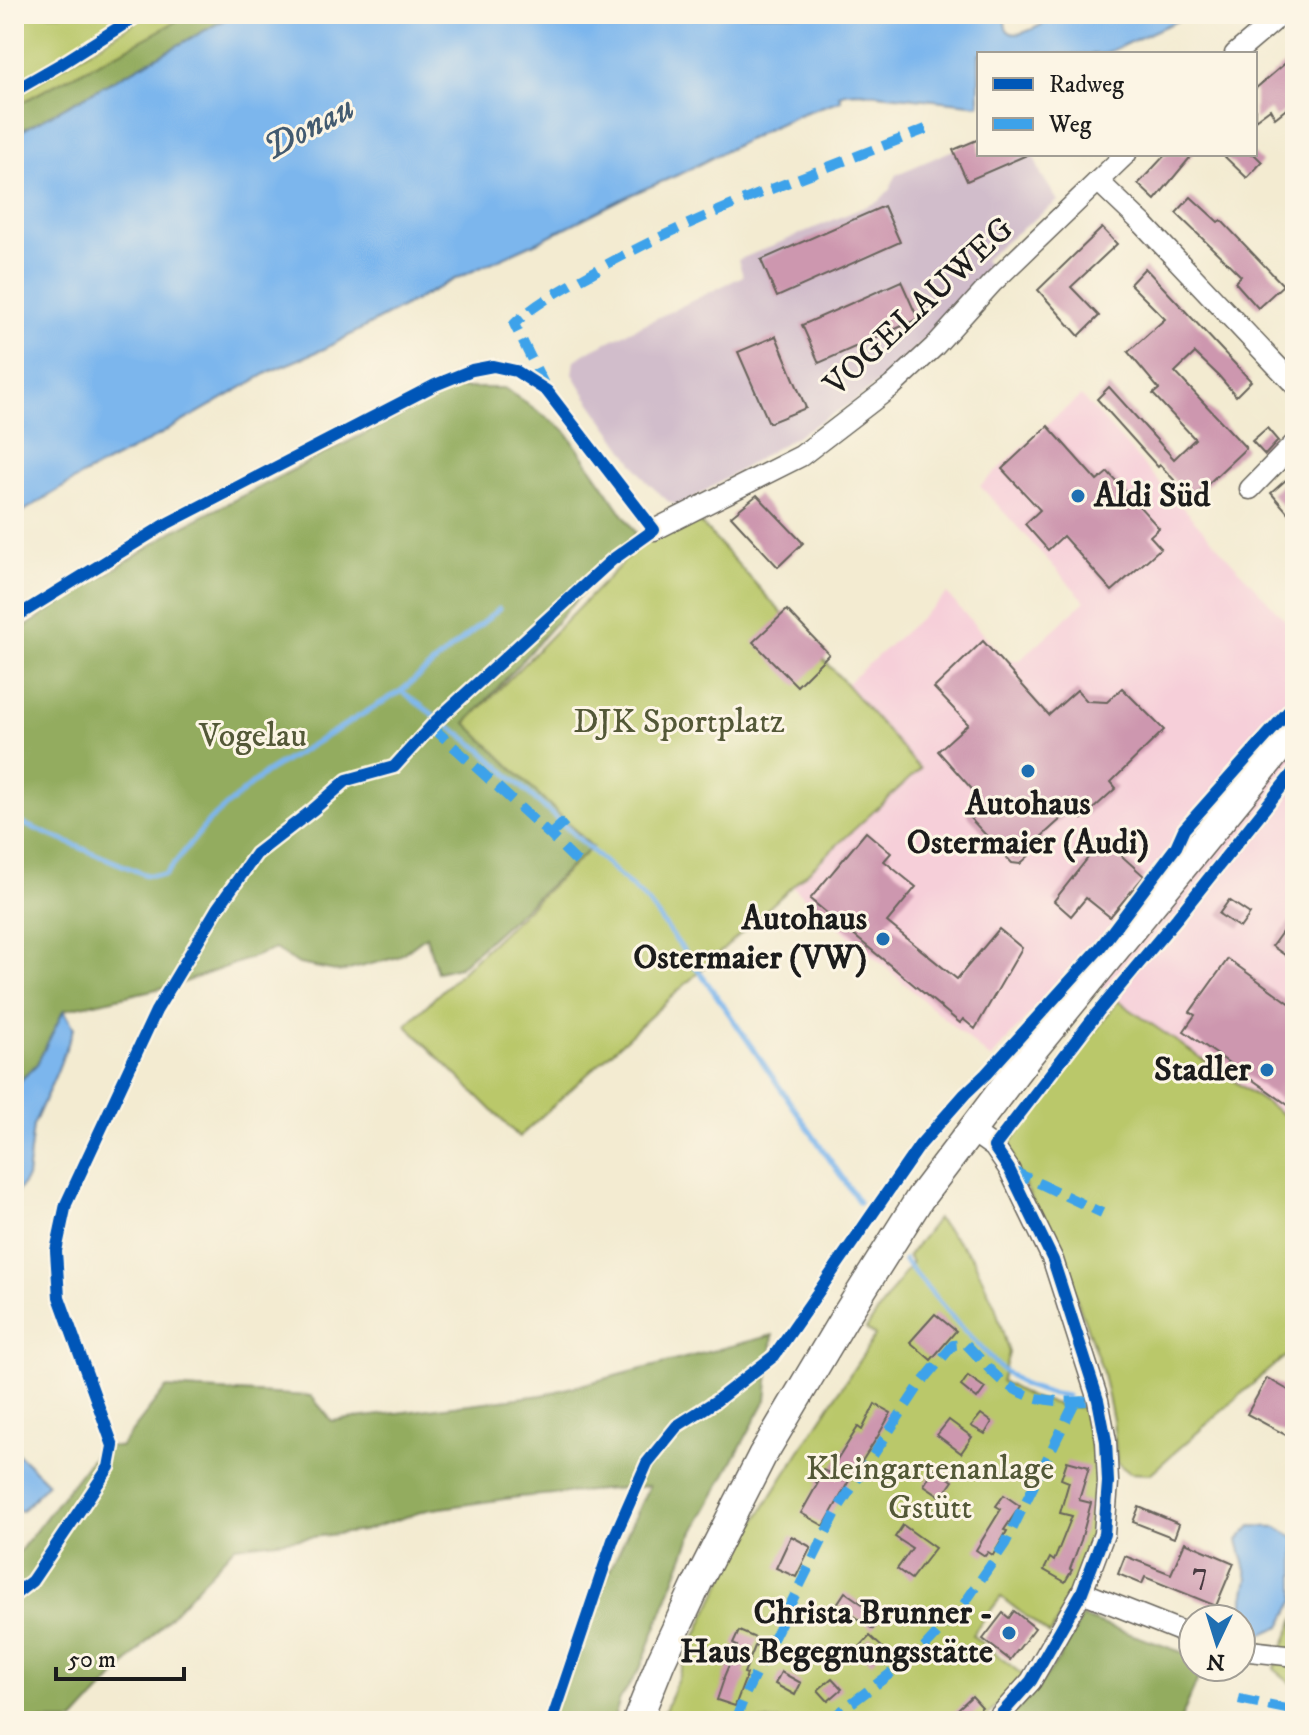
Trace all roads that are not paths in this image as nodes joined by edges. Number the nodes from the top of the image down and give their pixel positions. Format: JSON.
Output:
{"nodes":[{"id":1,"x":1282,"y":14,"type":"edge"},
{"id":2,"x":1237,"y":52,"type":"edge"},
{"id":3,"x":1124,"y":156,"type":"edge"},
{"id":4,"x":1098,"y":181,"type":"junction"},
{"id":5,"x":1295,"y":385,"type":"edge"},
{"id":6,"x":1295,"y":443,"type":"edge"},
{"id":7,"x":1250,"y":489,"type":"dead end"},
{"id":8,"x":654,"y":530,"type":"dead end"},
{"id":9,"x":1295,"y":729,"type":"edge"},
{"id":10,"x":970,"y":1130,"type":"junction"},
{"id":11,"x":1082,"y":1592,"type":"junction"},
{"id":12,"x":1177,"y":1630,"type":"edge"},
{"id":13,"x":1257,"y":1652,"type":"edge"},
{"id":14,"x":1295,"y":1656,"type":"edge"},
{"id":15,"x":661,"y":1661,"type":"junction"},
{"id":16,"x":629,"y":1721,"type":"edge"},
{"id":17,"x":637,"y":1721,"type":"edge"},
{"id":18,"x":995,"y":1721,"type":"edge"}],
"edges":[{"from":1,"to":2,"type":"street"},
{"from":3,"to":4,"type":"street","name":"VOGELAUWEG"},
{"from":4,"to":5,"type":"street"},
{"from":4,"to":8,"type":"street","name":"VOGELAUWEG"},
{"from":6,"to":7,"type":"street"},
{"from":9,"to":10,"type":"main road"},
{"from":10,"to":11,"type":"street"},
{"from":10,"to":15,"type":"main road"},
{"from":11,"to":12,"type":"street"},
{"from":11,"to":18,"type":"street"},
{"from":13,"to":14,"type":"street"},
{"from":15,"to":16,"type":"street"},
{"from":15,"to":17,"type":"main road"}]}
